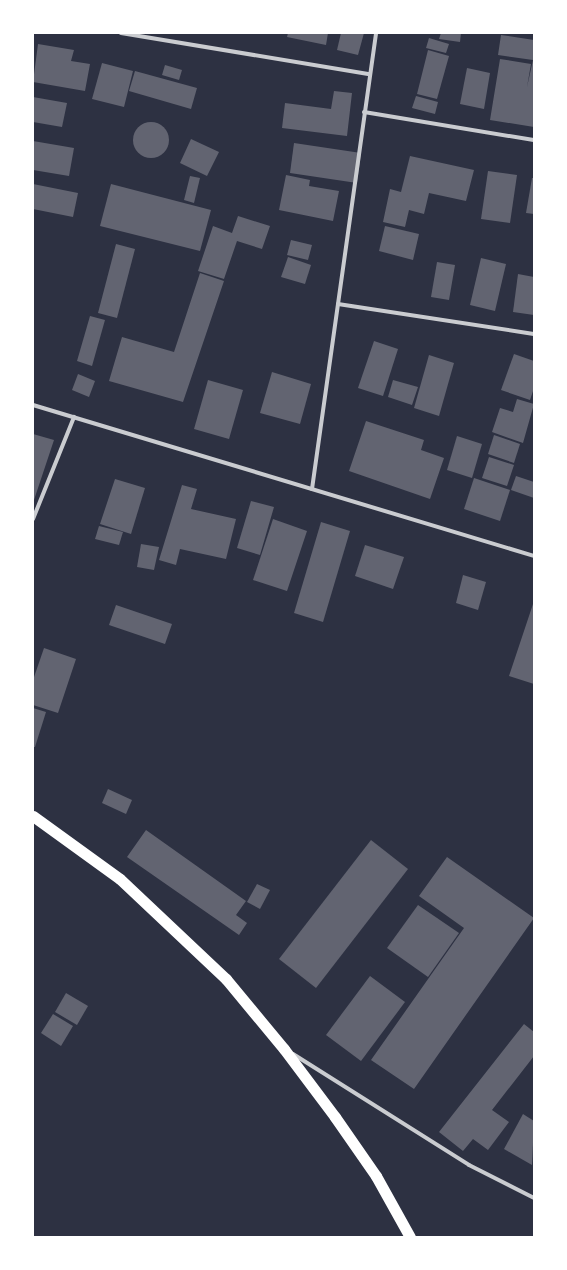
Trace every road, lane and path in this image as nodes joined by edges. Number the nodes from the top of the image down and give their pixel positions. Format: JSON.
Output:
{"nodes":[{"id":1,"x":121,"y":33,"type":"edge"},
{"id":2,"x":376,"y":33,"type":"edge"},
{"id":3,"x":370,"y":74,"type":"junction"},
{"id":4,"x":364,"y":112,"type":"junction"},
{"id":5,"x":534,"y":140,"type":"edge"},
{"id":6,"x":338,"y":304,"type":"junction"},
{"id":7,"x":534,"y":334,"type":"edge"},
{"id":8,"x":33,"y":405,"type":"edge"},
{"id":9,"x":74,"y":417,"type":"junction"},
{"id":10,"x":312,"y":489,"type":"junction"},
{"id":11,"x":33,"y":519,"type":"edge"},
{"id":12,"x":534,"y":556,"type":"edge"},
{"id":13,"x":33,"y":816,"type":"edge"},
{"id":14,"x":284,"y":1049,"type":"junction"},
{"id":15,"x":534,"y":1198,"type":"edge"},
{"id":16,"x":410,"y":1237,"type":"edge"}],
"edges":[{"from":1,"to":3,"type":"street"},
{"from":2,"to":3,"type":"street"},
{"from":3,"to":4,"type":"street"},
{"from":4,"to":5,"type":"street"},
{"from":4,"to":6,"type":"street"},
{"from":6,"to":7,"type":"street"},
{"from":6,"to":10,"type":"street"},
{"from":8,"to":9,"type":"street"},
{"from":9,"to":10,"type":"street"},
{"from":9,"to":11,"type":"street"},
{"from":10,"to":12,"type":"street"},
{"from":13,"to":14,"type":"highway"},
{"from":14,"to":15,"type":"street"},
{"from":14,"to":16,"type":"highway"}]}
